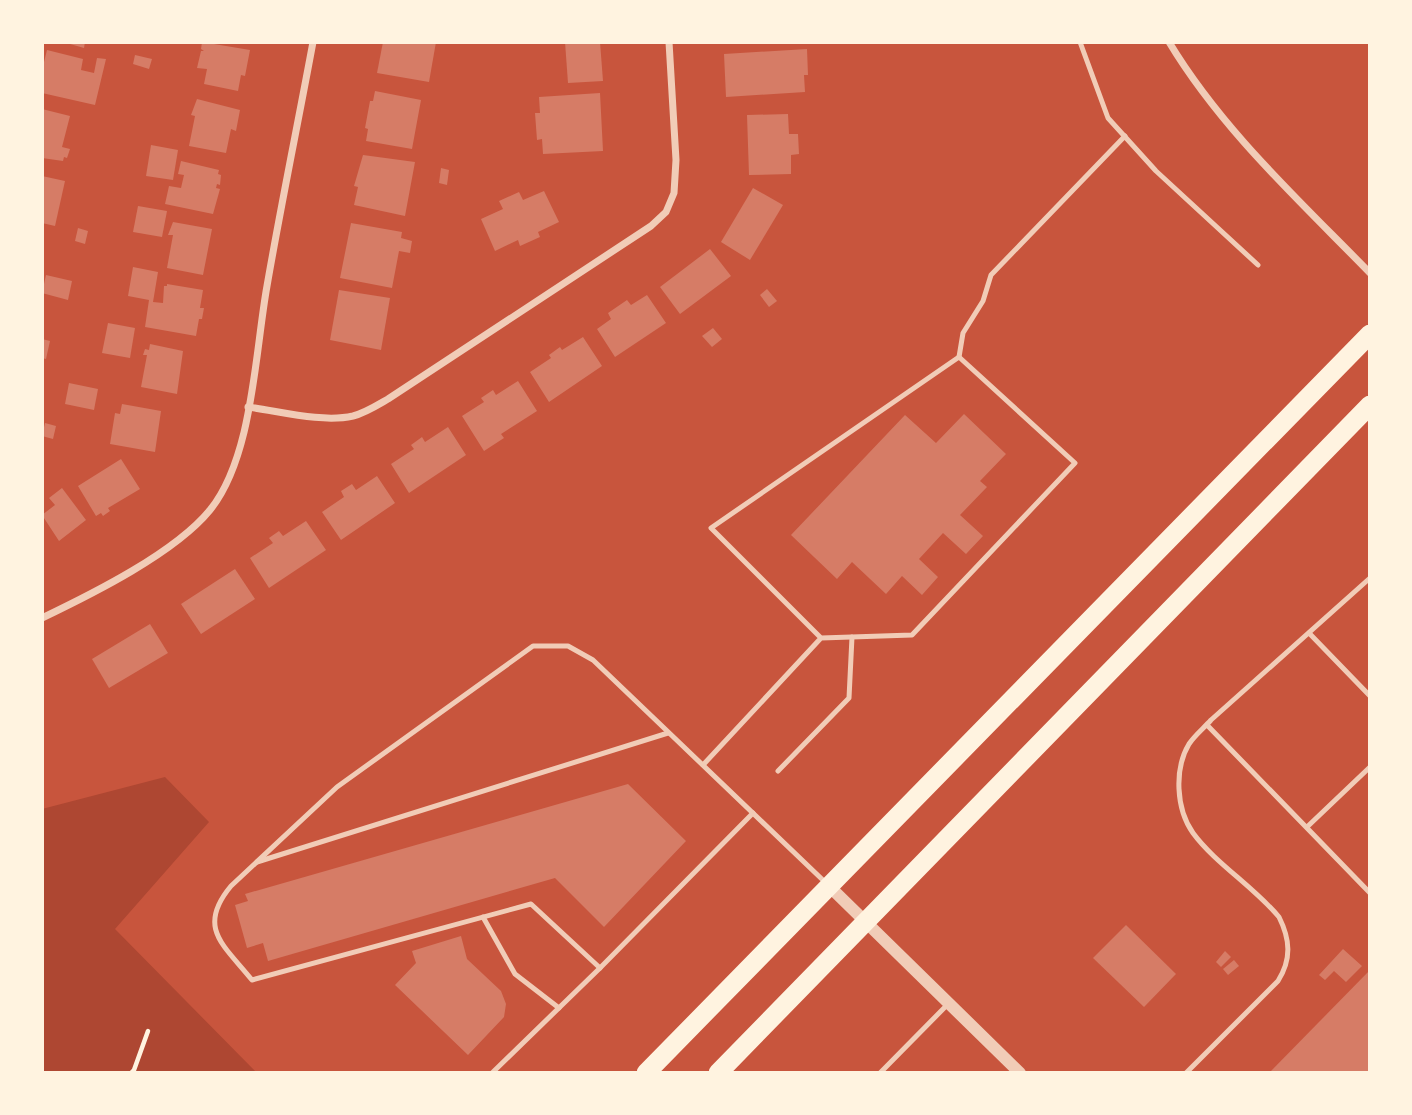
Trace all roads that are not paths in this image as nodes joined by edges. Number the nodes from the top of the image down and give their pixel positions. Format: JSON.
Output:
{"nodes":[{"id":1,"x":313,"y":42,"type":"edge"},
{"id":2,"x":669,"y":42,"type":"edge"},
{"id":3,"x":1080,"y":42,"type":"edge"},
{"id":4,"x":1170,"y":42,"type":"edge"},
{"id":5,"x":1125,"y":136,"type":"junction"},
{"id":6,"x":1258,"y":265,"type":"dead end"},
{"id":7,"x":1370,"y":273,"type":"edge"},
{"id":8,"x":1370,"y":334,"type":"edge"},
{"id":9,"x":959,"y":357,"type":"junction"},
{"id":10,"x":1370,"y":405,"type":"edge"},
{"id":11,"x":248,"y":407,"type":"junction"},
{"id":12,"x":1369,"y":581,"type":"edge"},
{"id":13,"x":42,"y":618,"type":"edge"},
{"id":14,"x":1309,"y":633,"type":"junction"},
{"id":15,"x":852,"y":637,"type":"junction"},
{"id":16,"x":821,"y":638,"type":"junction"},
{"id":17,"x":1370,"y":696,"type":"edge"},
{"id":18,"x":1207,"y":724,"type":"junction"},
{"id":19,"x":668,"y":733,"type":"junction"},
{"id":20,"x":703,"y":765,"type":"junction"},
{"id":21,"x":1370,"y":767,"type":"edge"},
{"id":22,"x":778,"y":771,"type":"dead end"},
{"id":23,"x":753,"y":813,"type":"junction"},
{"id":24,"x":1307,"y":827,"type":"junction"},
{"id":25,"x":253,"y":864,"type":"junction"},
{"id":26,"x":829,"y":886,"type":"junction"},
{"id":27,"x":1370,"y":893,"type":"edge"},
{"id":28,"x":483,"y":917,"type":"junction"},
{"id":29,"x":866,"y":921,"type":"junction"},
{"id":30,"x":600,"y":968,"type":"junction"},
{"id":31,"x":949,"y":1003,"type":"junction"},
{"id":32,"x":559,"y":1008,"type":"junction"},
{"id":33,"x":492,"y":1073,"type":"edge"},
{"id":34,"x":646,"y":1073,"type":"edge"},
{"id":35,"x":718,"y":1073,"type":"edge"},
{"id":36,"x":880,"y":1073,"type":"edge"},
{"id":37,"x":1020,"y":1073,"type":"edge"},
{"id":38,"x":1186,"y":1073,"type":"edge"}],
"edges":[{"from":1,"to":11,"type":"street"},
{"from":2,"to":11,"type":"street"},
{"from":3,"to":5,"type":"lane"},
{"from":4,"to":7,"type":"street"},
{"from":5,"to":6,"type":"lane"},
{"from":5,"to":9,"type":"lane"},
{"from":8,"to":26,"type":"highway"},
{"from":9,"to":15,"type":"lane"},
{"from":9,"to":16,"type":"lane"},
{"from":10,"to":29,"type":"highway"},
{"from":11,"to":13,"type":"street"},
{"from":12,"to":14,"type":"lane"},
{"from":14,"to":17,"type":"lane"},
{"from":14,"to":18,"type":"lane"},
{"from":15,"to":16,"type":"lane"},
{"from":15,"to":22,"type":"lane"},
{"from":16,"to":20,"type":"lane"},
{"from":18,"to":24,"type":"lane"},
{"from":18,"to":38,"type":"lane"},
{"from":19,"to":20,"type":"lane"},
{"from":19,"to":25,"type":"lane"},
{"from":19,"to":25,"type":"lane"},
{"from":20,"to":23,"type":"lane"},
{"from":21,"to":24,"type":"lane"},
{"from":23,"to":26,"type":"lane"},
{"from":23,"to":30,"type":"lane"},
{"from":24,"to":27,"type":"lane"},
{"from":25,"to":28,"type":"lane"},
{"from":26,"to":29,"type":"street"},
{"from":26,"to":34,"type":"highway"},
{"from":28,"to":30,"type":"lane"},
{"from":28,"to":32,"type":"lane"},
{"from":29,"to":31,"type":"street"},
{"from":29,"to":35,"type":"highway"},
{"from":30,"to":32,"type":"lane"},
{"from":31,"to":36,"type":"lane"},
{"from":31,"to":37,"type":"street"},
{"from":32,"to":33,"type":"lane"}]}
